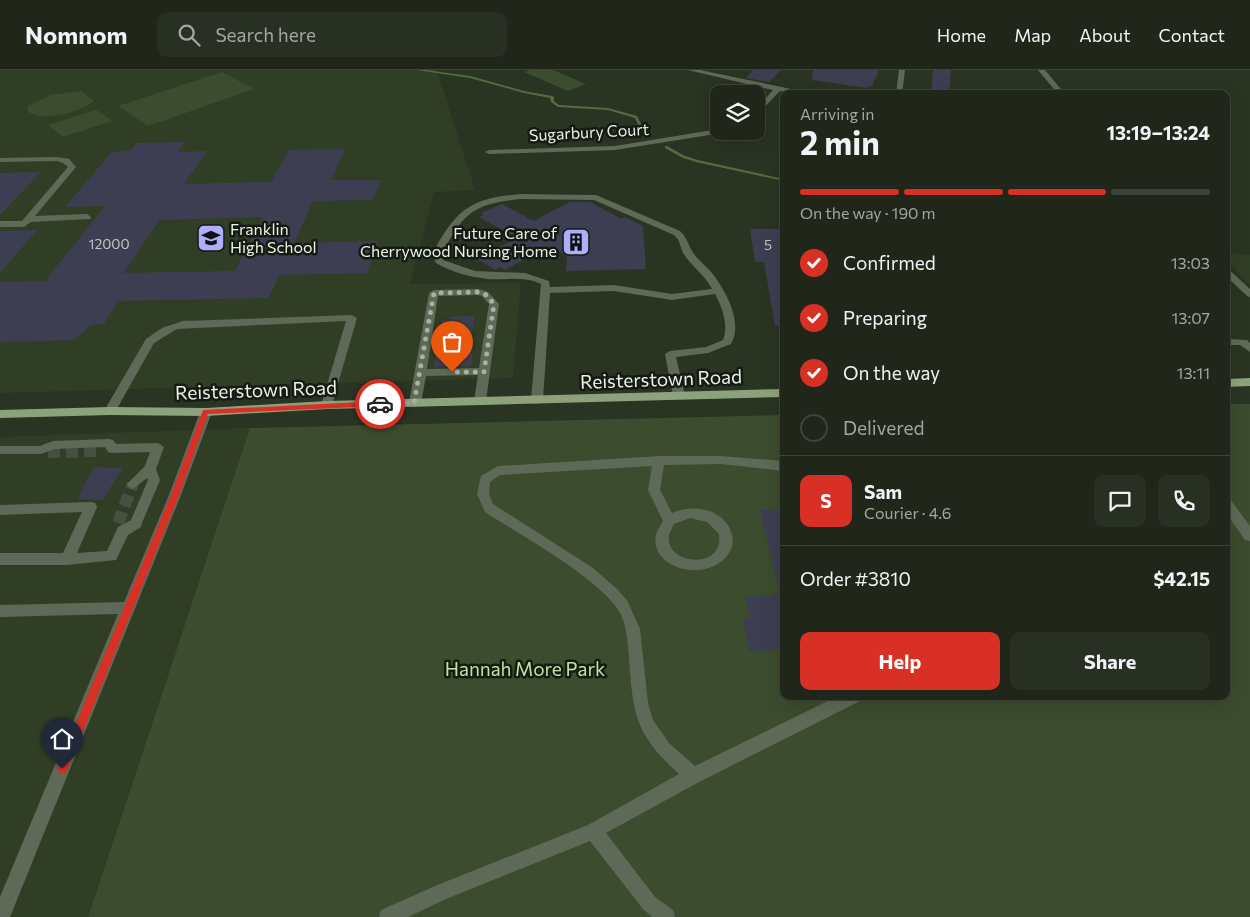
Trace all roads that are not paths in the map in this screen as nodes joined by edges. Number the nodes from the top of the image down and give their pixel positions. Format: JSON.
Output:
{"nodes":[{"id":1,"x":690,"y":70,"type":"edge"},
{"id":2,"x":902,"y":70,"type":"edge"},
{"id":3,"x":1041,"y":70,"type":"edge"},
{"id":4,"x":778,"y":90,"type":"joint"},
{"id":5,"x":900,"y":90,"type":"edge"},
{"id":6,"x":1058,"y":90,"type":"edge"},
{"id":7,"x":765,"y":104,"type":"edge"},
{"id":8,"x":710,"y":132,"type":"edge"},
{"id":9,"x":490,"y":152,"type":"dead end"},
{"id":10,"x":0,"y":160,"type":"edge"},
{"id":11,"x":87,"y":217,"type":"dead end"},
{"id":12,"x":28,"y":219,"type":"junction"},
{"id":13,"x":0,"y":224,"type":"edge"},
{"id":14,"x":1230,"y":274,"type":"edge"},
{"id":15,"x":546,"y":290,"type":"junction"},
{"id":16,"x":719,"y":291,"type":"junction"},
{"id":17,"x":1250,"y":294,"type":"edge"},
{"id":18,"x":1230,"y":342,"type":"edge"},
{"id":19,"x":1248,"y":344,"type":"edge"},
{"id":20,"x":484,"y":372,"type":"junction"},
{"id":21,"x":421,"y":373,"type":"junction"},
{"id":22,"x":1250,"y":382,"type":"edge"},
{"id":23,"x":1230,"y":383,"type":"edge"},
{"id":24,"x":780,"y":393,"type":"edge"},
{"id":25,"x":679,"y":396,"type":"junction"},
{"id":26,"x":536,"y":400,"type":"junction"},
{"id":27,"x":480,"y":401,"type":"junction"},
{"id":28,"x":414,"y":403,"type":"junction"},
{"id":29,"x":327,"y":405,"type":"junction"},
{"id":30,"x":110,"y":411,"type":"junction"},
{"id":31,"x":206,"y":412,"type":"junction"},
{"id":32,"x":0,"y":414,"type":"edge"},
{"id":33,"x":0,"y":450,"type":"edge"},
{"id":34,"x":659,"y":461,"type":"junction"},
{"id":35,"x":780,"y":466,"type":"edge"},
{"id":36,"x":150,"y":469,"type":"junction"},
{"id":37,"x":134,"y":484,"type":"tunnel mouth"},
{"id":38,"x":1230,"y":508,"type":"edge"},
{"id":39,"x":0,"y":510,"type":"edge"},
{"id":40,"x":669,"y":521,"type":"junction"},
{"id":41,"x":1250,"y":536,"type":"edge"},
{"id":42,"x":0,"y":559,"type":"edge"},
{"id":43,"x":67,"y":559,"type":"junction"},
{"id":44,"x":128,"y":608,"type":"junction"},
{"id":45,"x":0,"y":611,"type":"edge"},
{"id":46,"x":847,"y":700,"type":"edge"},
{"id":47,"x":693,"y":776,"type":"junction"},
{"id":48,"x":593,"y":831,"type":"junction"},
{"id":49,"x":2,"y":917,"type":"edge"},
{"id":50,"x":388,"y":917,"type":"edge"},
{"id":51,"x":666,"y":917,"type":"edge"}],
"edges":[{"from":1,"to":4,"type":"street"},
{"from":2,"to":5,"type":"street"},
{"from":3,"to":6,"type":"street"},
{"from":4,"to":7,"type":"street"},
{"from":8,"to":9,"type":"street","name":"Sugarbury Court"},
{"from":10,"to":12,"type":"street"},
{"from":11,"to":12,"type":"street"},
{"from":12,"to":13,"type":"street"},
{"from":14,"to":17,"type":"street"},
{"from":15,"to":16,"type":"street"},
{"from":15,"to":16,"type":"street"},
{"from":15,"to":26,"type":"street"},
{"from":16,"to":25,"type":"street"},
{"from":18,"to":19,"type":"street"},
{"from":20,"to":21,"type":"street"},
{"from":20,"to":21,"type":"street"},
{"from":20,"to":27,"type":"street"},
{"from":21,"to":28,"type":"street"},
{"from":22,"to":23,"type":"main road"},
{"from":24,"to":25,"type":"main road","name":"Reisterstown Road"},
{"from":25,"to":26,"type":"main road","name":"Reisterstown Road"},
{"from":26,"to":27,"type":"main road","name":"Reisterstown Road"},
{"from":27,"to":28,"type":"main road","name":"Reisterstown Road"},
{"from":28,"to":29,"type":"main road","name":"Reisterstown Road"},
{"from":29,"to":30,"type":"street"},
{"from":29,"to":31,"type":"main road","name":"Reisterstown Road"},
{"from":30,"to":31,"type":"main road","name":"Reisterstown Road"},
{"from":30,"to":32,"type":"main road","name":"Reisterstown Road"},
{"from":31,"to":44,"type":"street"},
{"from":33,"to":36,"type":"street"},
{"from":34,"to":35,"type":"street"},
{"from":34,"to":40,"type":"street"},
{"from":34,"to":47,"type":"street"},
{"from":36,"to":37,"type":"street"},
{"from":36,"to":43,"type":"street"},
{"from":38,"to":41,"type":"street"},
{"from":39,"to":43,"type":"street"},
{"from":40,"to":40,"type":"street"},
{"from":42,"to":43,"type":"street"},
{"from":44,"to":45,"type":"street"},
{"from":44,"to":49,"type":"street"},
{"from":46,"to":47,"type":"street"},
{"from":47,"to":48,"type":"street"},
{"from":48,"to":50,"type":"street"},
{"from":48,"to":51,"type":"street"}]}
